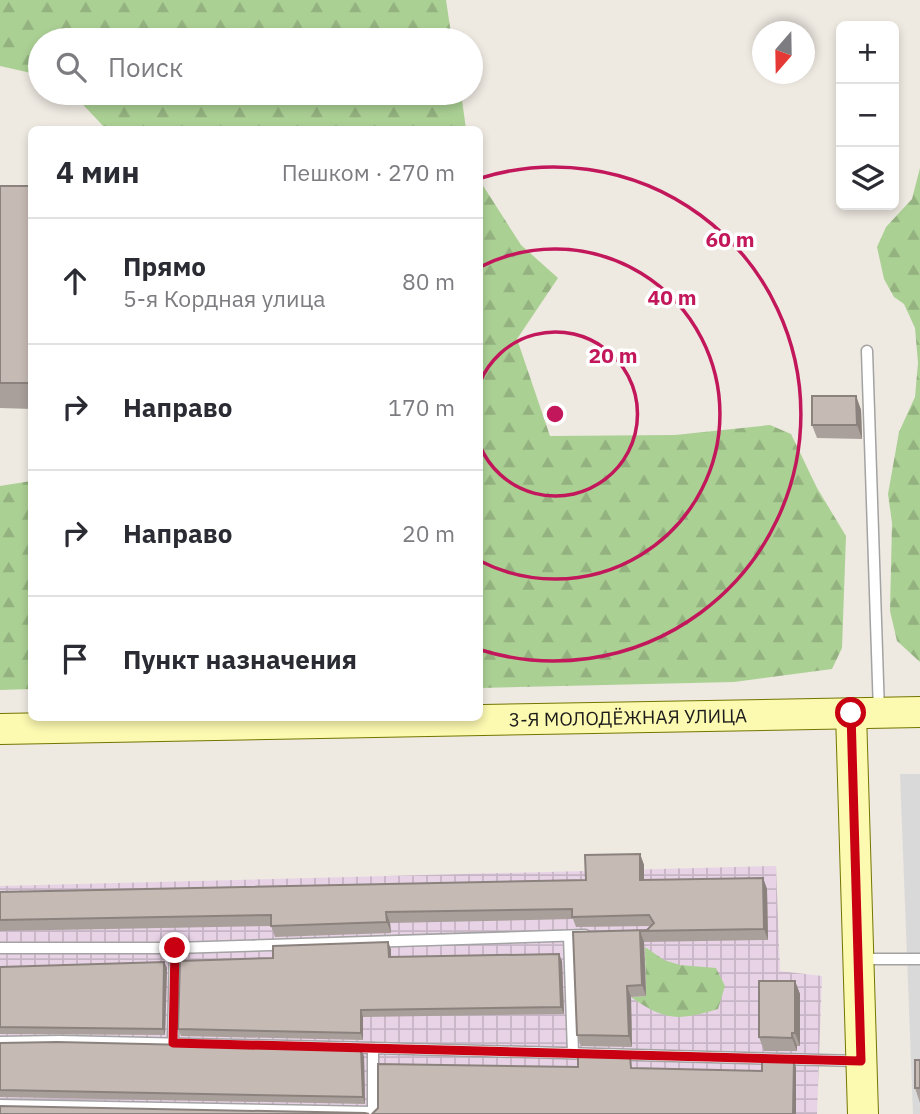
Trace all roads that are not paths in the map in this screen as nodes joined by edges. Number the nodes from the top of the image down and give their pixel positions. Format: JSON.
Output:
{"nodes":[{"id":1,"x":867,"y":352,"type":"dead end"},
{"id":2,"x":920,"y":712,"type":"edge"},
{"id":3,"x":865,"y":713,"type":"junction"},
{"id":4,"x":483,"y":720,"type":"edge"},
{"id":5,"x":432,"y":721,"type":"edge"},
{"id":6,"x":0,"y":729,"type":"edge"},
{"id":7,"x":596,"y":935,"type":"edge"},
{"id":8,"x":569,"y":936,"type":"junction"},
{"id":9,"x":0,"y":948,"type":"edge"},
{"id":10,"x":175,"y":948,"type":"junction"},
{"id":11,"x":858,"y":959,"type":"junction"},
{"id":12,"x":920,"y":959,"type":"edge"},
{"id":13,"x":0,"y":1042,"type":"edge"},
{"id":14,"x":173,"y":1043,"type":"junction"},
{"id":15,"x":373,"y":1048,"type":"junction"},
{"id":16,"x":573,"y":1053,"type":"junction"},
{"id":17,"x":861,"y":1061,"type":"junction"},
{"id":18,"x":0,"y":1105,"type":"edge"},
{"id":19,"x":373,"y":1113,"type":"edge"},
{"id":20,"x":863,"y":1114,"type":"edge"}],
"edges":[{"from":1,"to":3,"type":"lane"},
{"from":2,"to":3,"type":"main road","name":"3-Я МОЛОДЁЖНАЯ УЛИЦА"},
{"from":3,"to":4,"type":"main road","name":"3-Я МОЛОДЁЖНАЯ УЛИЦА"},
{"from":3,"to":11,"type":"main road"},
{"from":5,"to":6,"type":"main road","name":"3-Я МОЛОДЁЖНАЯ УЛИЦА"},
{"from":7,"to":8,"type":"lane"},
{"from":8,"to":10,"type":"lane"},
{"from":8,"to":16,"type":"lane"},
{"from":9,"to":10,"type":"lane"},
{"from":10,"to":14,"type":"lane"},
{"from":11,"to":12,"type":"lane"},
{"from":11,"to":17,"type":"main road"},
{"from":13,"to":14,"type":"lane"},
{"from":14,"to":15,"type":"lane"},
{"from":15,"to":16,"type":"lane"},
{"from":15,"to":19,"type":"lane"},
{"from":16,"to":17,"type":"lane"},
{"from":17,"to":20,"type":"main road"},
{"from":18,"to":19,"type":"lane"}]}
